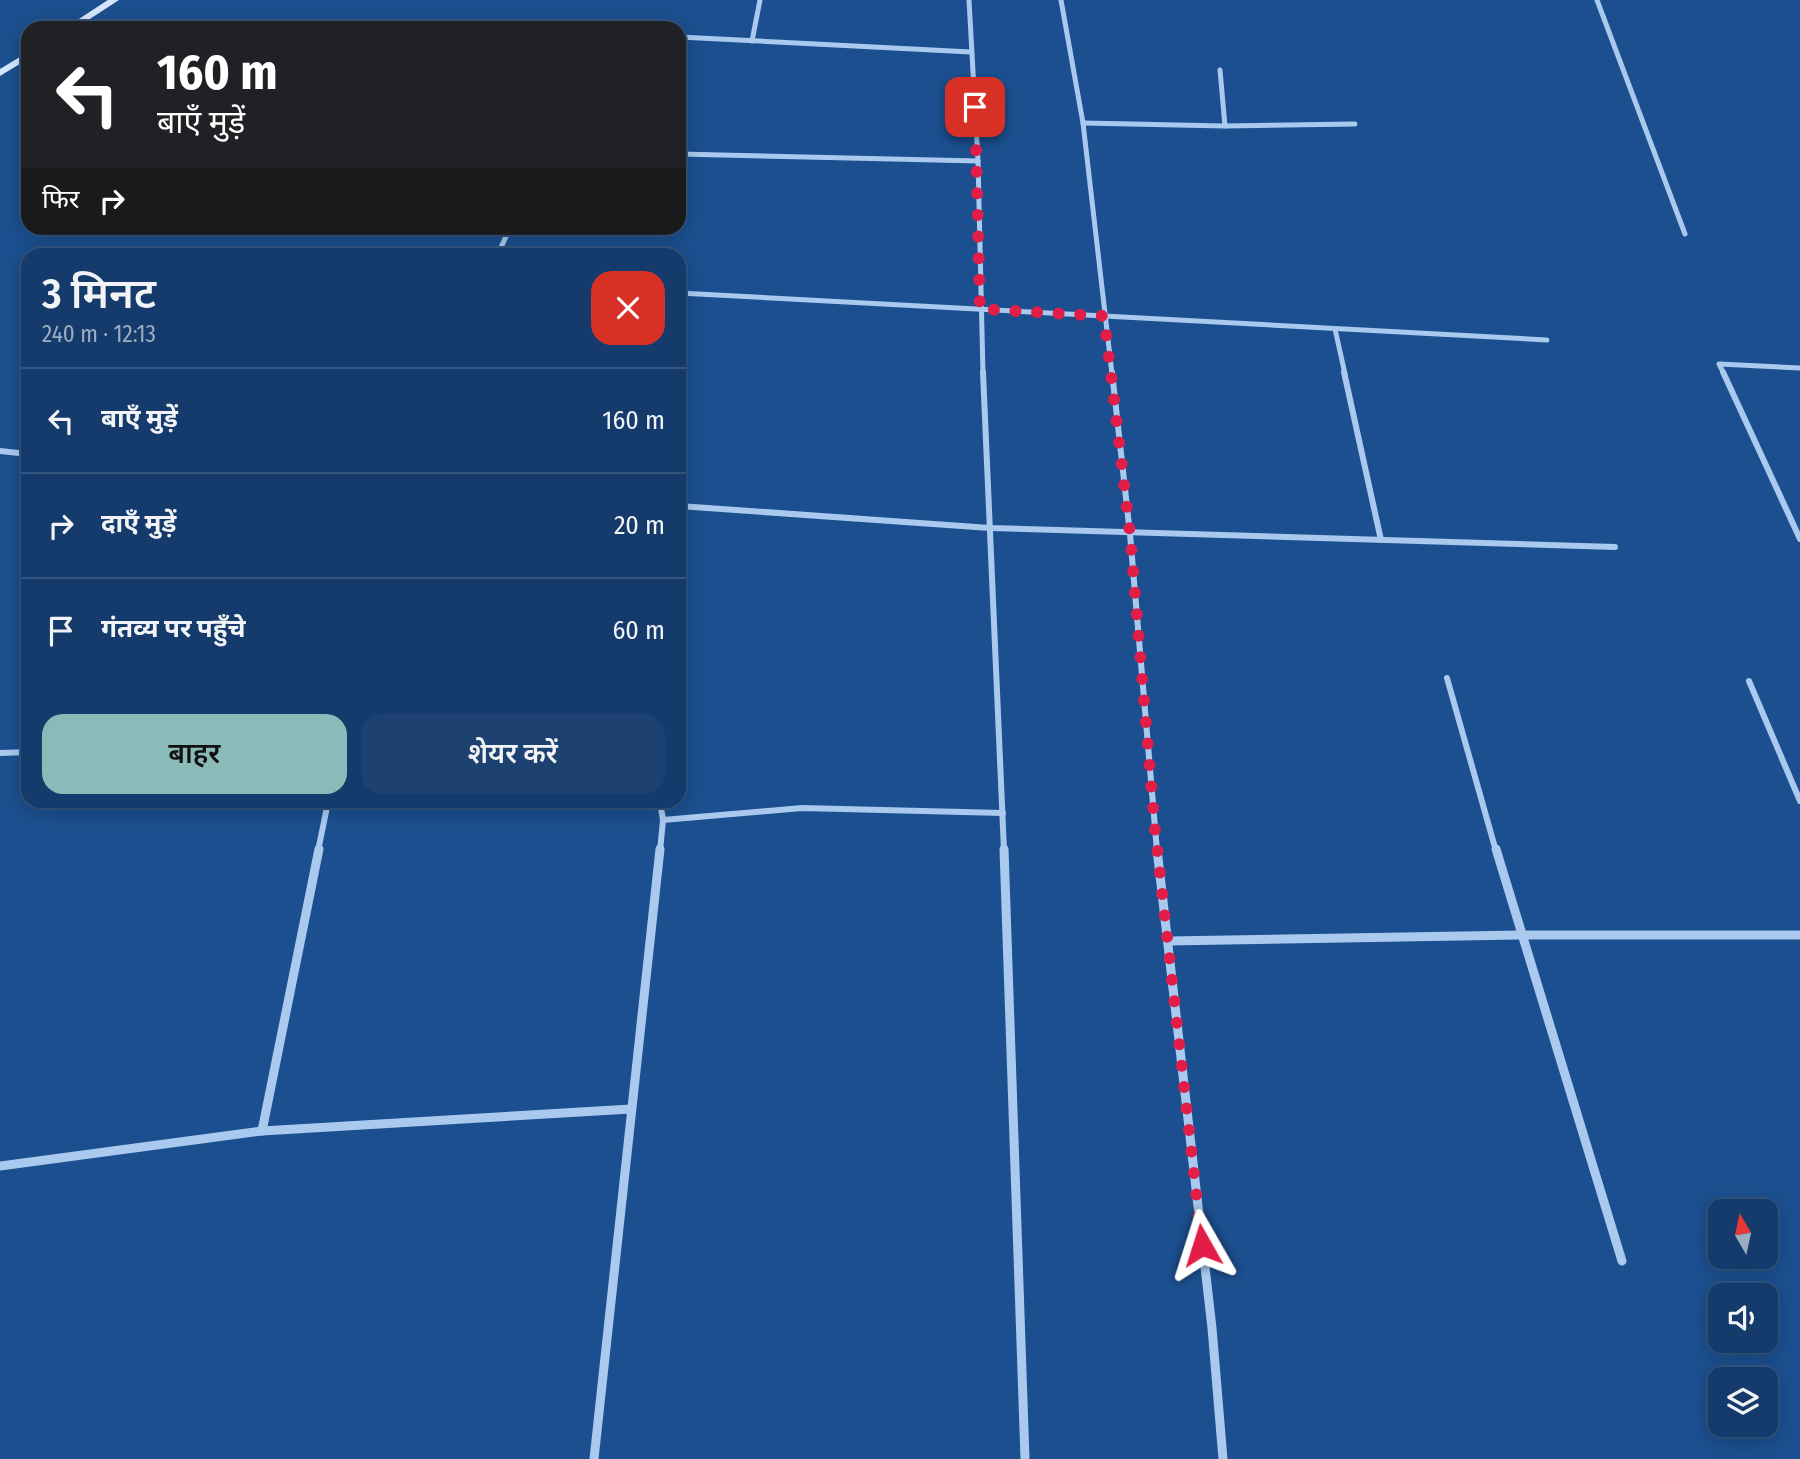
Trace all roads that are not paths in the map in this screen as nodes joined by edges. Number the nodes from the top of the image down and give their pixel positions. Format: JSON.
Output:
{"nodes":[{"id":1,"x":114,"y":0,"type":"edge"},
{"id":2,"x":760,"y":0,"type":"edge"},
{"id":3,"x":969,"y":0,"type":"edge"},
{"id":4,"x":1061,"y":0,"type":"edge"},
{"id":5,"x":1597,"y":0,"type":"edge"},
{"id":6,"x":81,"y":21,"type":"edge"},
{"id":7,"x":686,"y":37,"type":"edge"},
{"id":8,"x":752,"y":41,"type":"junction"},
{"id":9,"x":971,"y":52,"type":"junction"},
{"id":10,"x":21,"y":60,"type":"edge"},
{"id":11,"x":1220,"y":71,"type":"dead end"},
{"id":12,"x":0,"y":73,"type":"edge"},
{"id":13,"x":1083,"y":122,"type":"junction"},
{"id":14,"x":1355,"y":124,"type":"dead end"},
{"id":15,"x":1225,"y":126,"type":"junction"},
{"id":16,"x":686,"y":154,"type":"edge"},
{"id":17,"x":978,"y":161,"type":"junction"},
{"id":18,"x":1685,"y":234,"type":"dead end"},
{"id":19,"x":686,"y":293,"type":"edge"},
{"id":20,"x":980,"y":309,"type":"junction"},
{"id":21,"x":1104,"y":316,"type":"junction"},
{"id":22,"x":1335,"y":329,"type":"junction"},
{"id":23,"x":1547,"y":340,"type":"dead end"},
{"id":24,"x":1800,"y":368,"type":"edge"},
{"id":25,"x":0,"y":452,"type":"edge"},
{"id":26,"x":21,"y":454,"type":"edge"},
{"id":27,"x":686,"y":506,"type":"edge"},
{"id":28,"x":990,"y":528,"type":"junction"},
{"id":29,"x":1130,"y":534,"type":"junction"},
{"id":30,"x":1800,"y":539,"type":"edge"},
{"id":31,"x":1381,"y":540,"type":"junction"},
{"id":32,"x":1615,"y":547,"type":"dead end"},
{"id":33,"x":1447,"y":678,"type":"dead end"},
{"id":34,"x":1749,"y":681,"type":"dead end"},
{"id":35,"x":21,"y":753,"type":"edge"},
{"id":36,"x":1,"y":755,"type":"edge"},
{"id":37,"x":1800,"y":801,"type":"edge"},
{"id":38,"x":327,"y":808,"type":"edge"},
{"id":39,"x":661,"y":808,"type":"edge"},
{"id":40,"x":1003,"y":813,"type":"junction"},
{"id":41,"x":663,"y":821,"type":"junction"},
{"id":42,"x":1520,"y":935,"type":"junction"},
{"id":43,"x":1800,"y":935,"type":"edge"},
{"id":44,"x":1168,"y":941,"type":"junction"},
{"id":45,"x":631,"y":1109,"type":"junction"},
{"id":46,"x":262,"y":1131,"type":"junction"},
{"id":47,"x":0,"y":1166,"type":"edge"},
{"id":48,"x":1622,"y":1261,"type":"dead end"},
{"id":49,"x":594,"y":1459,"type":"edge"},
{"id":50,"x":1025,"y":1459,"type":"edge"},
{"id":51,"x":1223,"y":1459,"type":"edge"}],
"edges":[{"from":1,"to":6,"type":"street"},
{"from":2,"to":8,"type":"street"},
{"from":3,"to":9,"type":"street"},
{"from":4,"to":13,"type":"street"},
{"from":5,"to":18,"type":"street"},
{"from":7,"to":8,"type":"street"},
{"from":8,"to":9,"type":"street"},
{"from":9,"to":17,"type":"street"},
{"from":10,"to":12,"type":"street"},
{"from":11,"to":15,"type":"street"},
{"from":13,"to":15,"type":"street"},
{"from":13,"to":21,"type":"street"},
{"from":14,"to":15,"type":"street"},
{"from":16,"to":17,"type":"street"},
{"from":17,"to":20,"type":"street"},
{"from":19,"to":20,"type":"street"},
{"from":20,"to":21,"type":"street"},
{"from":20,"to":28,"type":"street"},
{"from":21,"to":22,"type":"street"},
{"from":21,"to":29,"type":"street"},
{"from":22,"to":23,"type":"street"},
{"from":22,"to":31,"type":"street"},
{"from":24,"to":30,"type":"street"},
{"from":25,"to":26,"type":"street"},
{"from":27,"to":28,"type":"street"},
{"from":28,"to":29,"type":"street"},
{"from":28,"to":40,"type":"street"},
{"from":29,"to":31,"type":"street"},
{"from":29,"to":44,"type":"street"},
{"from":31,"to":32,"type":"street"},
{"from":33,"to":42,"type":"street"},
{"from":34,"to":37,"type":"street"},
{"from":35,"to":36,"type":"street"},
{"from":38,"to":46,"type":"street"},
{"from":39,"to":41,"type":"street"},
{"from":40,"to":41,"type":"street"},
{"from":40,"to":50,"type":"street"},
{"from":41,"to":45,"type":"street"},
{"from":42,"to":43,"type":"street"},
{"from":42,"to":44,"type":"street"},
{"from":42,"to":48,"type":"street"},
{"from":44,"to":51,"type":"street"},
{"from":45,"to":46,"type":"street"},
{"from":45,"to":49,"type":"street"},
{"from":46,"to":47,"type":"street"}]}
